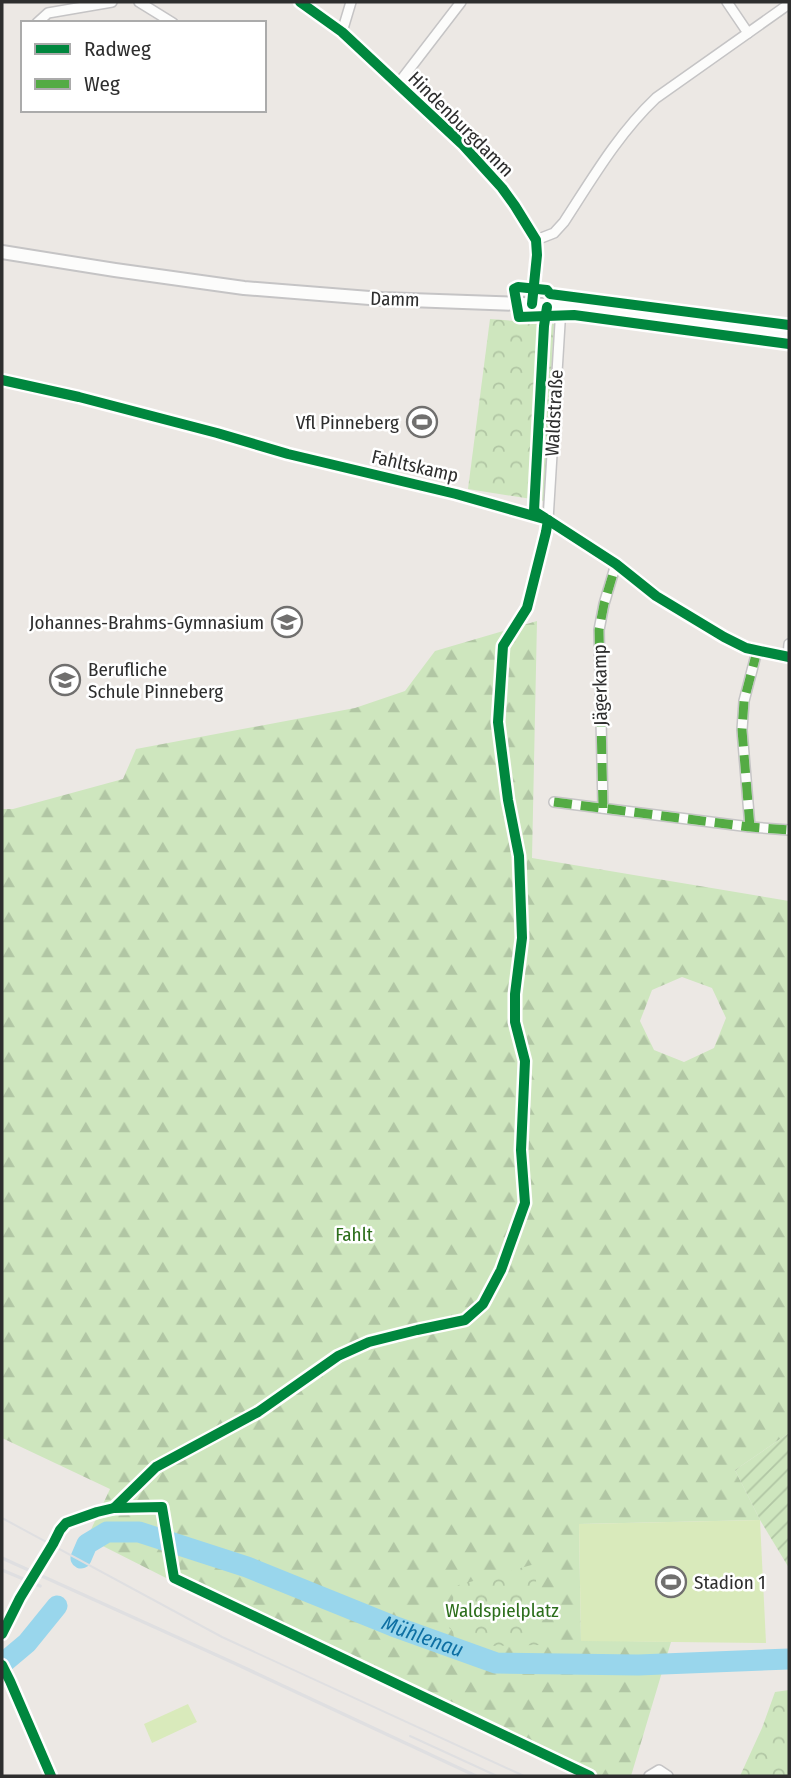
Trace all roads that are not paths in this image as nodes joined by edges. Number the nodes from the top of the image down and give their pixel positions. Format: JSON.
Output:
{"nodes":[{"id":1,"x":112,"y":2,"type":"edge"},
{"id":2,"x":139,"y":2,"type":"edge"},
{"id":3,"x":300,"y":2,"type":"edge"},
{"id":4,"x":351,"y":2,"type":"edge"},
{"id":5,"x":461,"y":2,"type":"edge"},
{"id":6,"x":727,"y":2,"type":"edge"},
{"id":7,"x":789,"y":4,"type":"edge"},
{"id":8,"x":39,"y":21,"type":"edge"},
{"id":9,"x":170,"y":21,"type":"edge"},
{"id":10,"x":342,"y":32,"type":"junction"},
{"id":11,"x":748,"y":33,"type":"junction"},
{"id":12,"x":398,"y":84,"type":"junction"},
{"id":13,"x":536,"y":240,"type":"junction"},
{"id":14,"x":2,"y":252,"type":"edge"},
{"id":15,"x":533,"y":304,"type":"junction"},
{"id":16,"x":561,"y":307,"type":"junction"},
{"id":17,"x":789,"y":336,"type":"edge"},
{"id":18,"x":2,"y":380,"type":"edge"},
{"id":19,"x":548,"y":520,"type":"junction"},
{"id":20,"x":616,"y":564,"type":"junction"},
{"id":21,"x":789,"y":643,"type":"edge"},
{"id":22,"x":757,"y":651,"type":"junction"},
{"id":23,"x":788,"y":657,"type":"edge"},
{"id":24,"x":554,"y":802,"type":"dead end"},
{"id":25,"x":603,"y":808,"type":"junction"},
{"id":26,"x":750,"y":827,"type":"junction"},
{"id":27,"x":789,"y":830,"type":"edge"},
{"id":28,"x":2,"y":1665,"type":"edge"},
{"id":29,"x":9,"y":1679,"type":"junction"},
{"id":30,"x":2,"y":1687,"type":"edge"},
{"id":31,"x":51,"y":1776,"type":"edge"},
{"id":32,"x":649,"y":1776,"type":"edge"},
{"id":33,"x":668,"y":1776,"type":"edge"}],
"edges":[{"from":1,"to":8,"type":"street"},
{"from":2,"to":9,"type":"street"},
{"from":3,"to":10,"type":"street","name":"Hindenburgdamm"},
{"from":4,"to":10,"type":"street"},
{"from":5,"to":12,"type":"street"},
{"from":6,"to":11,"type":"street"},
{"from":7,"to":11,"type":"street"},
{"from":10,"to":12,"type":"street","name":"Hindenburgdamm"},
{"from":11,"to":13,"type":"street"},
{"from":12,"to":13,"type":"street","name":"Hindenburgdamm"},
{"from":13,"to":15,"type":"street"},
{"from":14,"to":15,"type":"main road","name":"Damm"},
{"from":15,"to":16,"type":"main road","name":"Damm"},
{"from":16,"to":17,"type":"main road","name":"Damm"},
{"from":16,"to":19,"type":"street","name":"Waldstraße"},
{"from":18,"to":19,"type":"street","name":"Fahltskamp"},
{"from":19,"to":20,"type":"street","name":"Fahltskamp"},
{"from":20,"to":22,"type":"street","name":"Fahltskamp"},
{"from":20,"to":25,"type":"street","name":"Jägerkamp"},
{"from":21,"to":23,"type":"street"},
{"from":22,"to":23,"type":"street","name":"Fahltskamp"},
{"from":22,"to":26,"type":"street"},
{"from":24,"to":25,"type":"street"},
{"from":25,"to":26,"type":"street"},
{"from":26,"to":27,"type":"street"},
{"from":28,"to":29,"type":"street"},
{"from":29,"to":30,"type":"street"},
{"from":29,"to":31,"type":"street"},
{"from":32,"to":33,"type":"street"}]}
